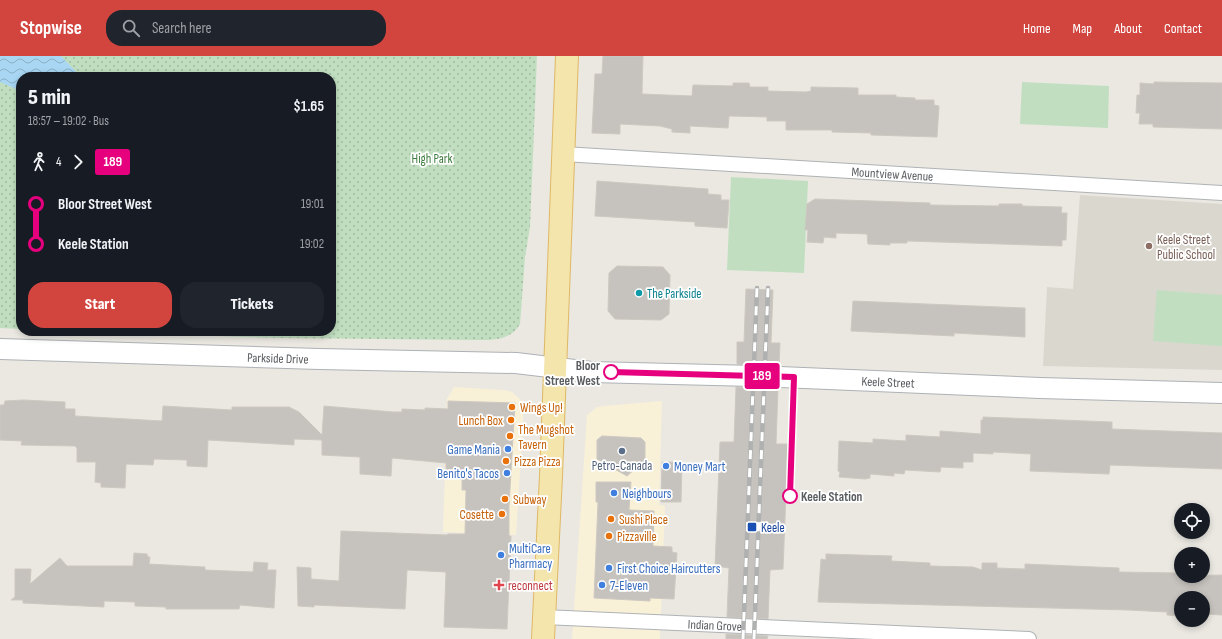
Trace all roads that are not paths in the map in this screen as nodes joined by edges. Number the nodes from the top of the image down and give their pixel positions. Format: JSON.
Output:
{"nodes":[{"id":1,"x":567,"y":56,"type":"edge"},
{"id":2,"x":563,"y":154,"type":"junction"},
{"id":3,"x":1222,"y":193,"type":"edge"},
{"id":4,"x":0,"y":349,"type":"edge"},
{"id":5,"x":555,"y":367,"type":"junction"},
{"id":6,"x":1222,"y":393,"type":"edge"},
{"id":7,"x":544,"y":617,"type":"junction"},
{"id":8,"x":929,"y":637,"type":"edge"},
{"id":9,"x":543,"y":639,"type":"edge"},
{"id":10,"x":1029,"y":639,"type":"edge"}],
"edges":[{"from":1,"to":2,"type":"main road"},
{"from":2,"to":3,"type":"street","name":"Mountview Avenue"},
{"from":2,"to":5,"type":"main road"},
{"from":4,"to":5,"type":"main road","name":"Parkside Drive"},
{"from":5,"to":6,"type":"main road","name":"Keele Street"},
{"from":5,"to":7,"type":"main road"},
{"from":7,"to":8,"type":"street","name":"Indian Grove"},
{"from":7,"to":9,"type":"main road"},
{"from":8,"to":10,"type":"street","name":"Indian Grove"}]}
